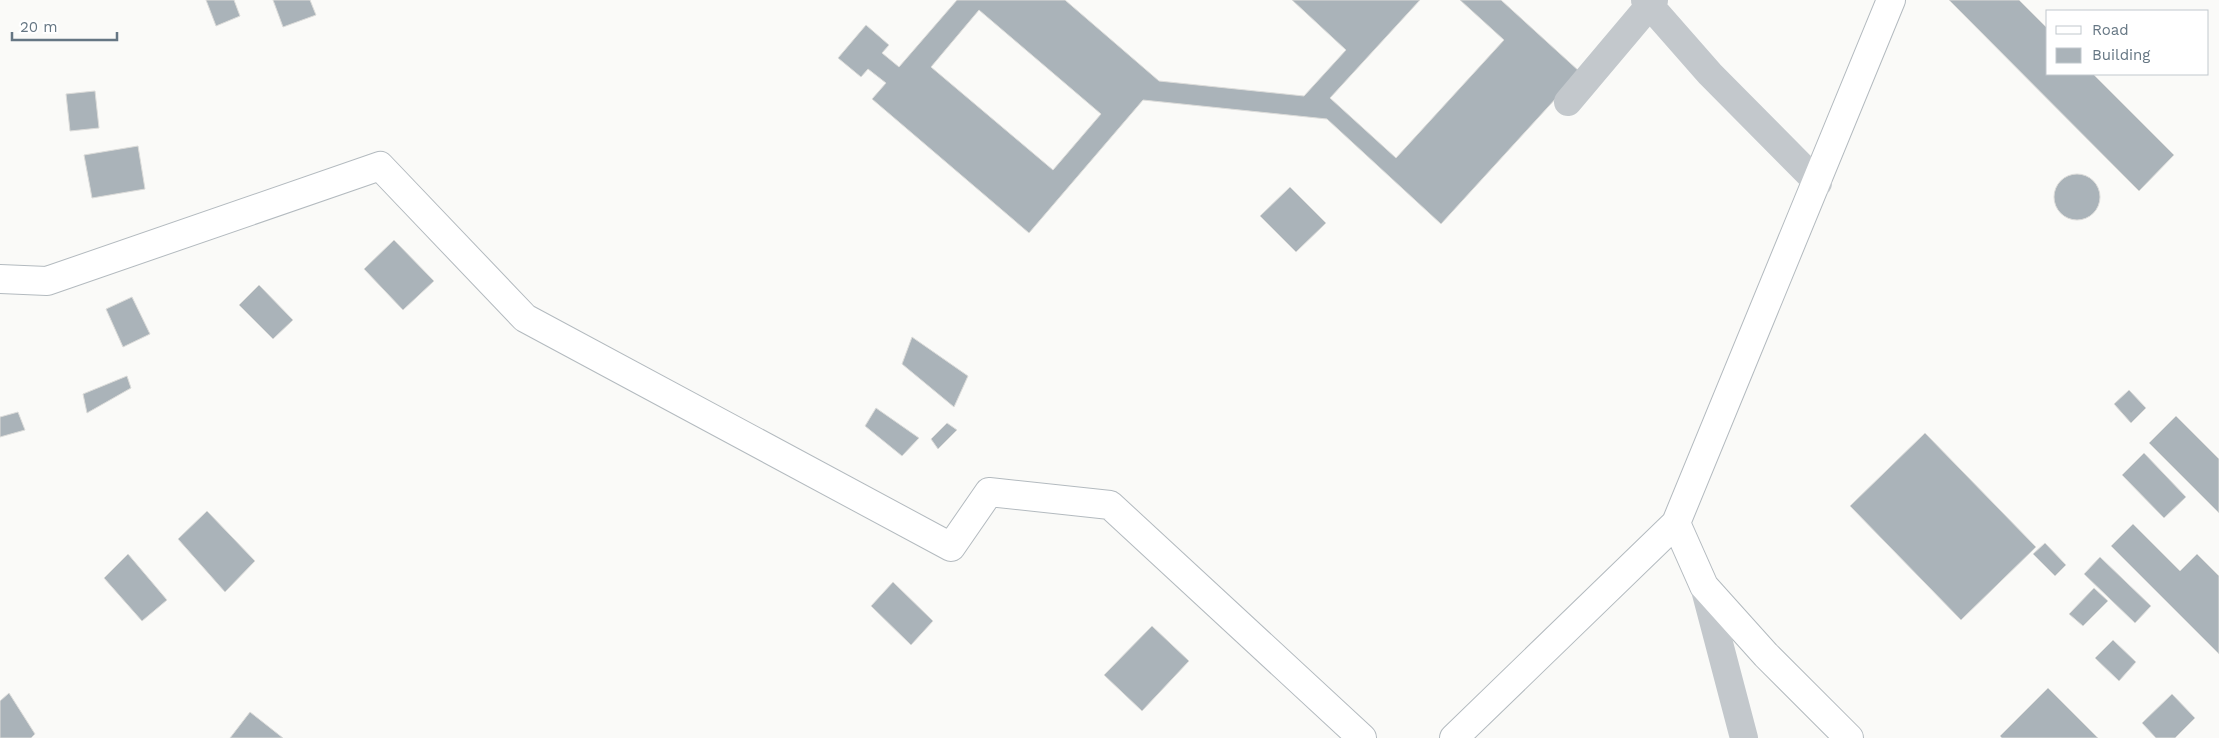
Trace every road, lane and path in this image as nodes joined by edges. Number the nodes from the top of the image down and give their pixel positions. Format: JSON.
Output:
{"nodes":[{"id":1,"x":1891,"y":0,"type":"edge"},
{"id":2,"x":1650,"y":2,"type":"edge"},
{"id":3,"x":1568,"y":102,"type":"dead end"},
{"id":4,"x":1818,"y":183,"type":"junction"},
{"id":5,"x":0,"y":280,"type":"edge"},
{"id":6,"x":1676,"y":523,"type":"junction"},
{"id":7,"x":1704,"y":586,"type":"junction"},
{"id":8,"x":1362,"y":738,"type":"edge"},
{"id":9,"x":1454,"y":738,"type":"edge"},
{"id":10,"x":1744,"y":738,"type":"edge"},
{"id":11,"x":1849,"y":738,"type":"edge"}],
"edges":[{"from":1,"to":4,"type":"street"},
{"from":2,"to":3,"type":"street"},
{"from":2,"to":4,"type":"street"},
{"from":4,"to":6,"type":"street"},
{"from":5,"to":8,"type":"street"},
{"from":6,"to":7,"type":"street"},
{"from":6,"to":9,"type":"street"},
{"from":7,"to":10,"type":"street"},
{"from":7,"to":11,"type":"street"}]}
